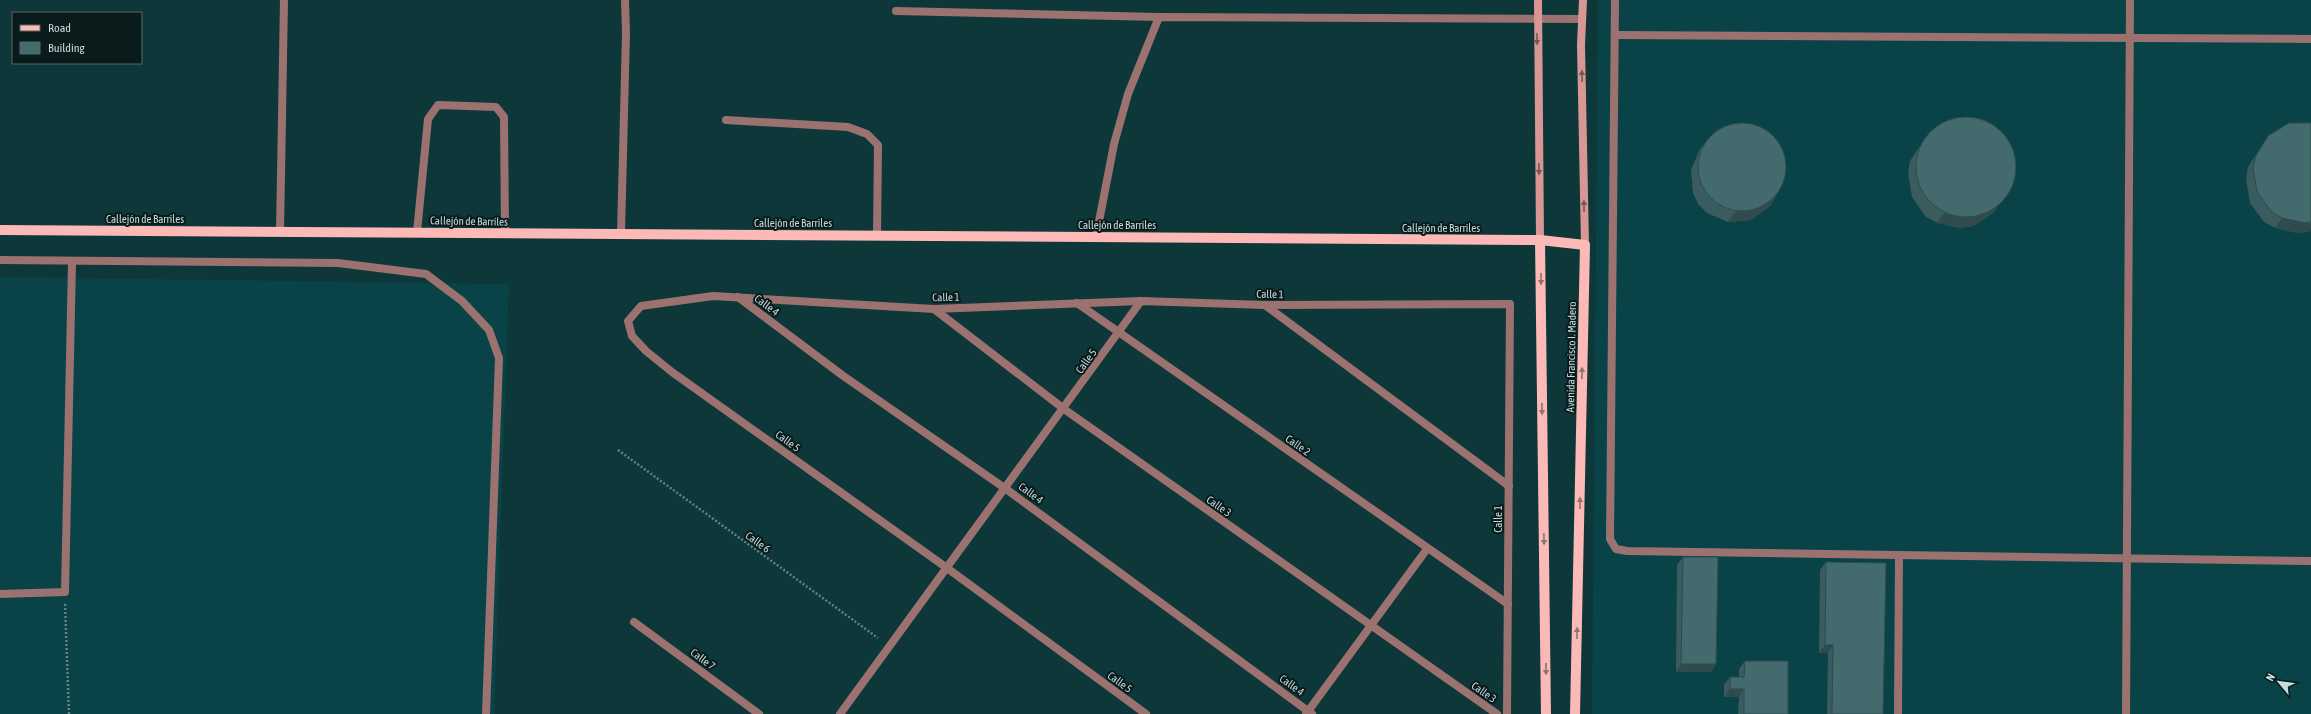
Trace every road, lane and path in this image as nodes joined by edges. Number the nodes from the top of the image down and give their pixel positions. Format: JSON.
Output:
{"nodes":[{"id":1,"x":284,"y":0,"type":"edge"},
{"id":2,"x":624,"y":0,"type":"edge"},
{"id":3,"x":1538,"y":0,"type":"edge"},
{"id":4,"x":1583,"y":0,"type":"edge"},
{"id":5,"x":1615,"y":0,"type":"edge"},
{"id":6,"x":2130,"y":0,"type":"edge"},
{"id":7,"x":896,"y":11,"type":"dead end"},
{"id":8,"x":1159,"y":16,"type":"junction"},
{"id":9,"x":1537,"y":19,"type":"junction"},
{"id":10,"x":1582,"y":19,"type":"junction"},
{"id":11,"x":1615,"y":35,"type":"junction"},
{"id":12,"x":2129,"y":38,"type":"junction"},
{"id":13,"x":2311,"y":39,"type":"edge"},
{"id":14,"x":726,"y":120,"type":"dead end"},
{"id":15,"x":0,"y":230,"type":"edge"},
{"id":16,"x":280,"y":232,"type":"junction"},
{"id":17,"x":417,"y":232,"type":"junction"},
{"id":18,"x":505,"y":233,"type":"junction"},
{"id":19,"x":620,"y":234,"type":"junction"},
{"id":20,"x":877,"y":236,"type":"junction"},
{"id":21,"x":1096,"y":237,"type":"junction"},
{"id":22,"x":1540,"y":240,"type":"junction"},
{"id":23,"x":1585,"y":245,"type":"junction"},
{"id":24,"x":0,"y":260,"type":"edge"},
{"id":25,"x":72,"y":262,"type":"junction"},
{"id":26,"x":738,"y":297,"type":"junction"},
{"id":27,"x":1141,"y":301,"type":"junction"},
{"id":28,"x":1077,"y":303,"type":"junction"},
{"id":29,"x":1265,"y":305,"type":"junction"},
{"id":30,"x":934,"y":309,"type":"junction"},
{"id":31,"x":628,"y":321,"type":"joint"},
{"id":32,"x":1119,"y":333,"type":"junction"},
{"id":33,"x":1064,"y":409,"type":"junction"},
{"id":34,"x":618,"y":450,"type":"dead end"},
{"id":35,"x":1509,"y":486,"type":"junction"},
{"id":36,"x":1006,"y":488,"type":"junction"},
{"id":37,"x":1427,"y":549,"type":"junction"},
{"id":38,"x":1899,"y":555,"type":"junction"},
{"id":39,"x":2127,"y":558,"type":"junction"},
{"id":40,"x":2311,"y":561,"type":"edge"},
{"id":41,"x":947,"y":568,"type":"junction"},
{"id":42,"x":65,"y":592,"type":"junction"},
{"id":43,"x":0,"y":594,"type":"edge"},
{"id":44,"x":1508,"y":604,"type":"junction"},
{"id":45,"x":634,"y":622,"type":"dead end"},
{"id":46,"x":1370,"y":627,"type":"junction"},
{"id":47,"x":889,"y":646,"type":"junction"},
{"id":48,"x":1309,"y":713,"type":"edge"},
{"id":49,"x":69,"y":714,"type":"edge"},
{"id":50,"x":486,"y":714,"type":"edge"},
{"id":51,"x":759,"y":714,"type":"edge"},
{"id":52,"x":840,"y":714,"type":"edge"},
{"id":53,"x":1146,"y":714,"type":"edge"},
{"id":54,"x":1497,"y":714,"type":"edge"},
{"id":55,"x":1507,"y":714,"type":"edge"},
{"id":56,"x":1546,"y":714,"type":"edge"},
{"id":57,"x":1575,"y":714,"type":"edge"},
{"id":58,"x":1898,"y":714,"type":"edge"},
{"id":59,"x":2126,"y":714,"type":"edge"}],
"edges":[{"from":1,"to":16,"type":"street"},
{"from":2,"to":19,"type":"street"},
{"from":3,"to":9,"type":"main road"},
{"from":4,"to":10,"type":"main road","name":"Avenida Francisco I. Madero"},
{"from":5,"to":11,"type":"street"},
{"from":6,"to":12,"type":"street"},
{"from":7,"to":8,"type":"street"},
{"from":8,"to":9,"type":"street"},
{"from":8,"to":21,"type":"street"},
{"from":9,"to":10,"type":"street"},
{"from":9,"to":22,"type":"main road","one_way":true},
{"from":23,"to":10,"type":"main road","name":"Avenida Francisco I. Madero","one_way":true},
{"from":11,"to":12,"type":"street"},
{"from":11,"to":38,"type":"street"},
{"from":12,"to":13,"type":"street"},
{"from":12,"to":39,"type":"street"},
{"from":14,"to":20,"type":"street"},
{"from":15,"to":16,"type":"main road","name":"Callejón de Barriles"},
{"from":16,"to":17,"type":"main road","name":"Callejón de Barriles"},
{"from":17,"to":18,"type":"main road","name":"Callejón de Barriles"},
{"from":17,"to":18,"type":"street"},
{"from":18,"to":19,"type":"main road","name":"Callejón de Barriles"},
{"from":19,"to":20,"type":"main road","name":"Callejón de Barriles"},
{"from":20,"to":21,"type":"main road","name":"Callejón de Barriles"},
{"from":21,"to":22,"type":"main road","name":"Callejón de Barriles"},
{"from":22,"to":23,"type":"main road","name":"Callejón de Barriles"},
{"from":22,"to":56,"type":"main road","one_way":true},
{"from":57,"to":23,"type":"main road","name":"Avenida Francisco I. Madero","one_way":true},
{"from":24,"to":25,"type":"street"},
{"from":25,"to":42,"type":"street"},
{"from":25,"to":50,"type":"street"},
{"from":26,"to":30,"type":"street","name":"Calle 1"},
{"from":26,"to":31,"type":"street","name":"Calle 1"},
{"from":26,"to":36,"type":"street","name":"Calle 4"},
{"from":27,"to":28,"type":"street","name":"Calle 1"},
{"from":27,"to":29,"type":"street","name":"Calle 1"},
{"from":27,"to":32,"type":"street","name":"Calle 5"},
{"from":28,"to":30,"type":"street","name":"Calle 1"},
{"from":28,"to":32,"type":"street","name":"Calle 2"},
{"from":29,"to":35,"type":"street"},
{"from":29,"to":35,"type":"street","name":"Calle 1"},
{"from":30,"to":33,"type":"street","name":"Calle 3"},
{"from":31,"to":41,"type":"street","name":"Calle 5"},
{"from":32,"to":33,"type":"street","name":"Calle 5"},
{"from":32,"to":37,"type":"street","name":"Calle 2"},
{"from":33,"to":36,"type":"street","name":"Calle 5"},
{"from":33,"to":46,"type":"street","name":"Calle 3"},
{"from":34,"to":47,"type":"path","name":"Calle 6"},
{"from":35,"to":44,"type":"street","name":"Calle 1"},
{"from":36,"to":41,"type":"street","name":"Calle 5"},
{"from":36,"to":48,"type":"street","name":"Calle 4"},
{"from":37,"to":44,"type":"street","name":"Calle 2"},
{"from":37,"to":46,"type":"street","name":"Calle 4"},
{"from":38,"to":39,"type":"street"},
{"from":38,"to":58,"type":"street"},
{"from":39,"to":40,"type":"street"},
{"from":39,"to":59,"type":"street"},
{"from":41,"to":47,"type":"street","name":"Calle 5"},
{"from":41,"to":53,"type":"street","name":"Calle 5"},
{"from":42,"to":43,"type":"street"},
{"from":42,"to":49,"type":"path"},
{"from":44,"to":55,"type":"street","name":"Calle 1"},
{"from":45,"to":51,"type":"street","name":"Calle 7"},
{"from":46,"to":48,"type":"street","name":"Calle 4"},
{"from":46,"to":54,"type":"street","name":"Calle 3"},
{"from":47,"to":52,"type":"street","name":"Calle 5"}]}
